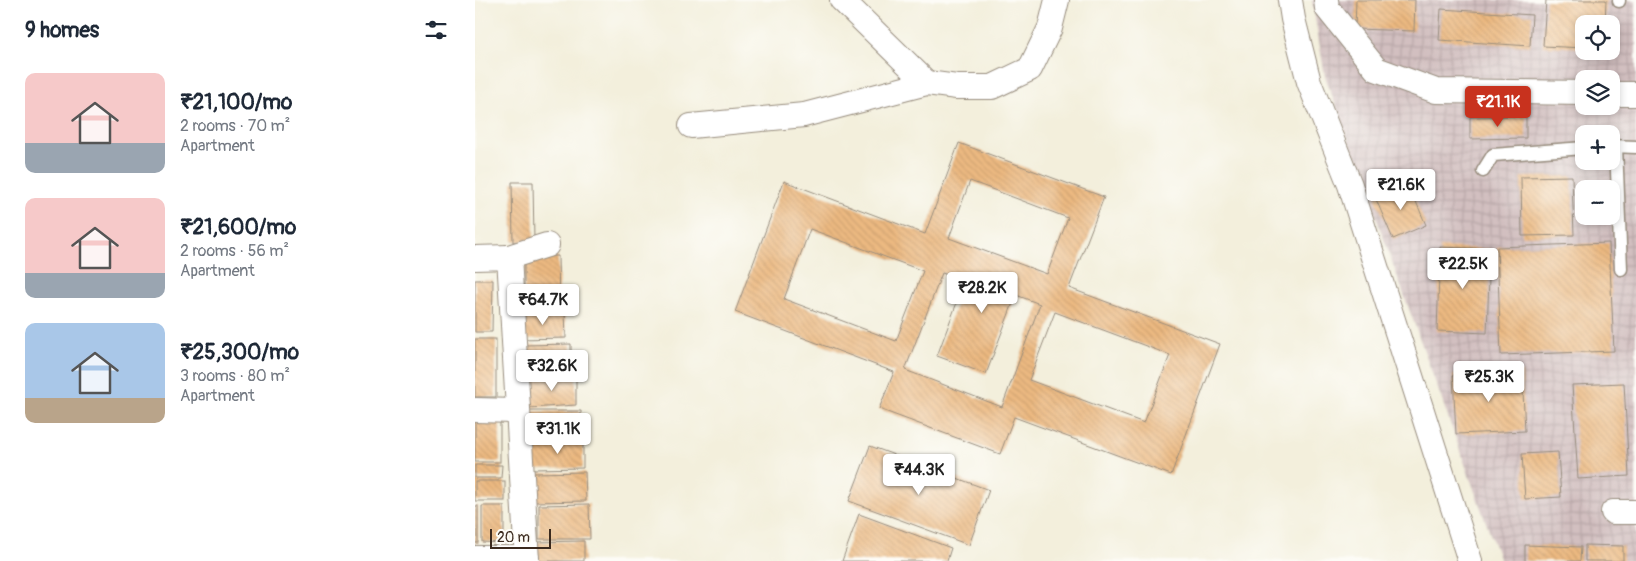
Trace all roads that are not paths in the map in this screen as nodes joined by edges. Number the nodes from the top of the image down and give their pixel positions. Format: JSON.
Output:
{"nodes":[{"id":1,"x":842,"y":0,"type":"edge"},
{"id":2,"x":1057,"y":0,"type":"edge"},
{"id":3,"x":1327,"y":4,"type":"edge"},
{"id":4,"x":1292,"y":10,"type":"edge"},
{"id":5,"x":927,"y":83,"type":"junction"},
{"id":6,"x":1575,"y":93,"type":"edge"},
{"id":7,"x":1620,"y":94,"type":"edge"},
{"id":8,"x":1636,"y":94,"type":"edge"},
{"id":9,"x":691,"y":126,"type":"dead end"},
{"id":10,"x":1620,"y":146,"type":"edge"},
{"id":11,"x":1636,"y":147,"type":"edge"},
{"id":12,"x":1575,"y":149,"type":"edge"},
{"id":13,"x":1615,"y":170,"type":"edge"},
{"id":14,"x":1483,"y":171,"type":"dead end"},
{"id":15,"x":547,"y":245,"type":"dead end"},
{"id":16,"x":509,"y":257,"type":"junction"},
{"id":17,"x":475,"y":258,"type":"edge"},
{"id":18,"x":1621,"y":269,"type":"dead end"},
{"id":19,"x":475,"y":410,"type":"edge"},
{"id":20,"x":518,"y":411,"type":"junction"},
{"id":21,"x":475,"y":558,"type":"edge"},
{"id":22,"x":527,"y":559,"type":"edge"},
{"id":23,"x":1470,"y":561,"type":"edge"}],
"edges":[{"from":1,"to":5,"type":"street"},
{"from":2,"to":5,"type":"street"},
{"from":3,"to":4,"type":"street"},
{"from":3,"to":6,"type":"street"},
{"from":4,"to":23,"type":"street"},
{"from":5,"to":9,"type":"street"},
{"from":7,"to":8,"type":"street"},
{"from":10,"to":11,"type":"lane"},
{"from":12,"to":14,"type":"lane"},
{"from":13,"to":18,"type":"lane"},
{"from":15,"to":16,"type":"street"},
{"from":16,"to":17,"type":"street"},
{"from":16,"to":20,"type":"street"},
{"from":19,"to":20,"type":"street"},
{"from":20,"to":22,"type":"street"},
{"from":21,"to":22,"type":"street"}]}
